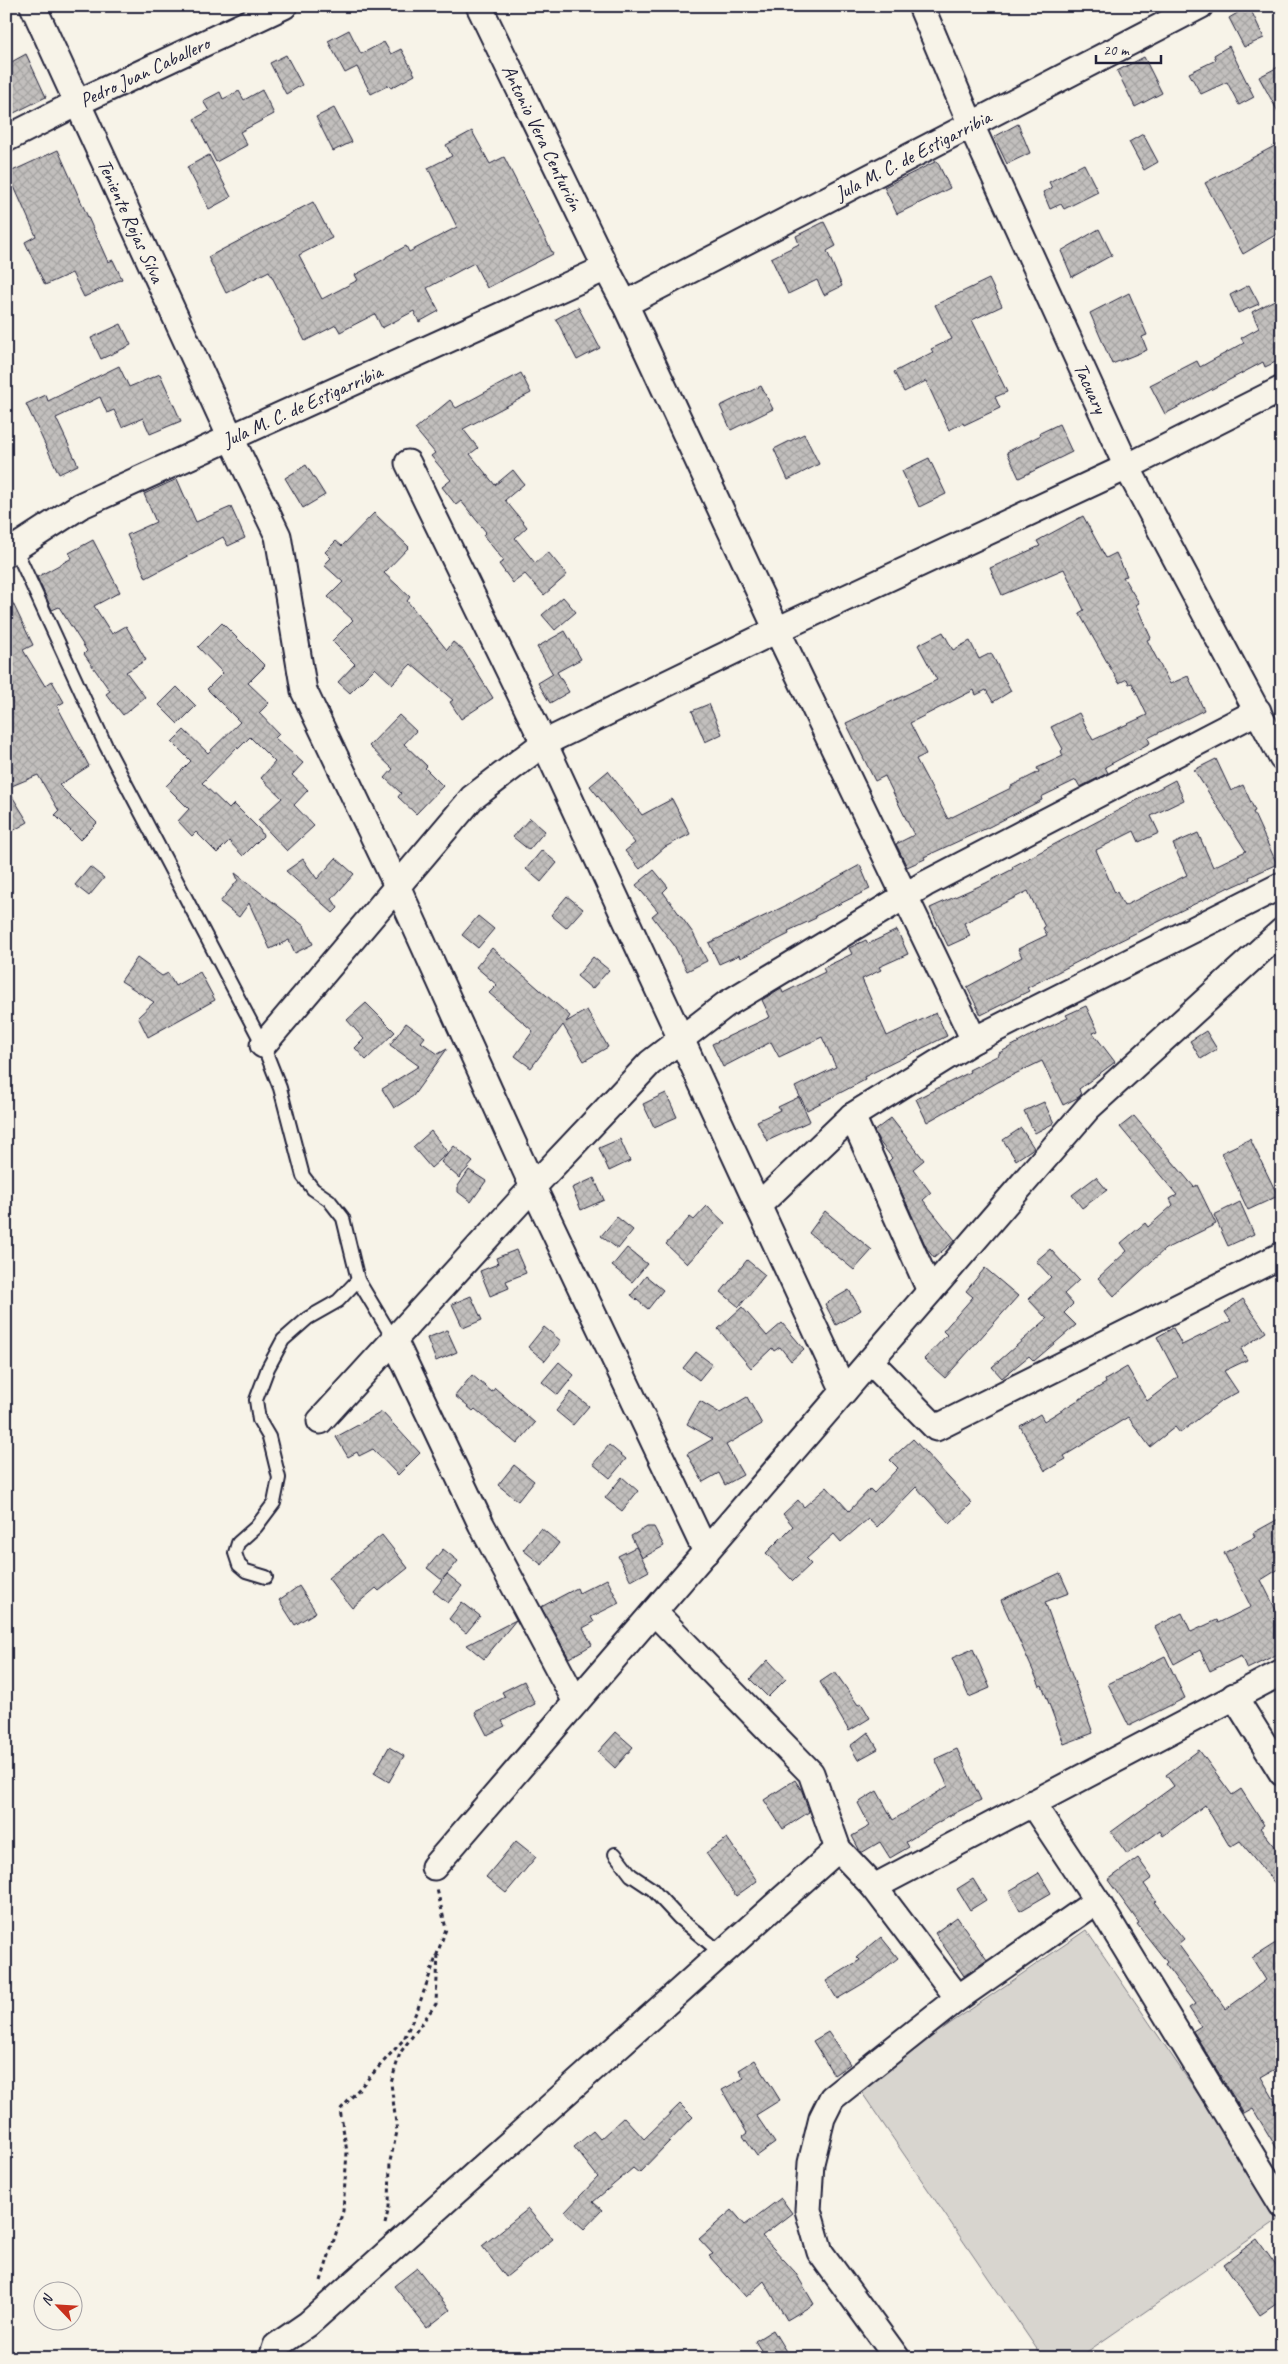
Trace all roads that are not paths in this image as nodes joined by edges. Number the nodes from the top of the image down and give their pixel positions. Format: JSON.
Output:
{"nodes":[{"id":1,"x":33,"y":6,"type":"edge"},
{"id":2,"x":284,"y":6,"type":"edge"},
{"id":3,"x":479,"y":6,"type":"edge"},
{"id":4,"x":922,"y":6,"type":"edge"},
{"id":5,"x":1200,"y":6,"type":"edge"},
{"id":6,"x":77,"y":103,"type":"junction"},
{"id":7,"x":971,"y":125,"type":"junction"},
{"id":8,"x":6,"y":139,"type":"edge"},
{"id":9,"x":606,"y":268,"type":"junction"},
{"id":10,"x":625,"y":304,"type":"junction"},
{"id":11,"x":1282,"y":389,"type":"edge"},
{"id":12,"x":230,"y":436,"type":"junction"},
{"id":13,"x":408,"y":463,"type":"dead end"},
{"id":14,"x":1126,"y":467,"type":"junction"},
{"id":15,"x":11,"y":551,"type":"edge"},
{"id":16,"x":778,"y":630,"type":"junction"},
{"id":17,"x":1258,"y":711,"type":"junction"},
{"id":18,"x":544,"y":743,"type":"junction"},
{"id":19,"x":1282,"y":758,"type":"edge"},
{"id":20,"x":1282,"y":885,"type":"edge"},
{"id":21,"x":398,"y":888,"type":"junction"},
{"id":22,"x":906,"y":896,"type":"junction"},
{"id":23,"x":1282,"y":931,"type":"edge"},
{"id":24,"x":681,"y":1039,"type":"junction"},
{"id":25,"x":974,"y":1040,"type":"junction"},
{"id":26,"x":263,"y":1045,"type":"junction"},
{"id":27,"x":852,"y":1116,"type":"junction"},
{"id":28,"x":533,"y":1187,"type":"junction"},
{"id":29,"x":758,"y":1206,"type":"junction"},
{"id":30,"x":1282,"y":1255,"type":"edge"},
{"id":31,"x":358,"y":1280,"type":"junction"},
{"id":32,"x":930,"y":1291,"type":"junction"},
{"id":33,"x":394,"y":1340,"type":"junction"},
{"id":34,"x":870,"y":1361,"type":"junction"},
{"id":35,"x":844,"y":1391,"type":"junction"},
{"id":36,"x":320,"y":1421,"type":"dead end"},
{"id":37,"x":706,"y":1552,"type":"junction"},
{"id":38,"x":266,"y":1577,"type":"dead end"},
{"id":39,"x":654,"y":1612,"type":"junction"},
{"id":40,"x":1282,"y":1672,"type":"edge"},
{"id":41,"x":1234,"y":1696,"type":"junction"},
{"id":42,"x":576,"y":1702,"type":"junction"},
{"id":43,"x":1282,"y":1773,"type":"edge"},
{"id":44,"x":1032,"y":1803,"type":"junction"},
{"id":45,"x":838,"y":1848,"type":"junction"},
{"id":46,"x":615,"y":1854,"type":"dead end"},
{"id":47,"x":434,"y":1868,"type":"road end"},
{"id":48,"x":874,"y":1887,"type":"junction"},
{"id":49,"x":1096,"y":1901,"type":"junction"},
{"id":50,"x":721,"y":1953,"type":"junction"},
{"id":51,"x":958,"y":1998,"type":"junction"},
{"id":52,"x":1282,"y":2205,"type":"edge"},
{"id":53,"x":269,"y":2354,"type":"edge"},
{"id":54,"x":897,"y":2358,"type":"edge"}],
"edges":[{"from":1,"to":6,"type":"street","name":"Teniente Rojas Silva"},
{"from":2,"to":6,"type":"street","name":"Pedro Juan Caballero"},
{"from":3,"to":9,"type":"street","name":"Antonio Vera Centurión"},
{"from":4,"to":7,"type":"street","name":"Tacuary"},
{"from":5,"to":7,"type":"street","name":"Jula M. C. de Estigarribia"},
{"from":6,"to":8,"type":"street","name":"Pedro Juan Caballero"},
{"from":6,"to":12,"type":"street","name":"Teniente Rojas Silva"},
{"from":7,"to":10,"type":"street","name":"Jula M. C. de Estigarribia"},
{"from":7,"to":14,"type":"street","name":"Tacuary"},
{"from":9,"to":10,"type":"street","name":"Antonio Vera Centurión"},
{"from":9,"to":12,"type":"street","name":"Jula M. C. de Estigarribia"},
{"from":10,"to":16,"type":"street","name":"Antonio Vera Centurión"},
{"from":11,"to":14,"type":"street"},
{"from":12,"to":15,"type":"street","name":"Jula M. C. de Estigarribia"},
{"from":12,"to":21,"type":"street","name":"Teniente Rojas Silva"},
{"from":13,"to":18,"type":"street"},
{"from":14,"to":16,"type":"street"},
{"from":14,"to":17,"type":"street","name":"Tacuary"},
{"from":15,"to":26,"type":"lane"},
{"from":16,"to":18,"type":"street"},
{"from":16,"to":22,"type":"street","name":"Antonio Vera Centurión"},
{"from":17,"to":19,"type":"street","name":"Tacuary"},
{"from":17,"to":22,"type":"street"},
{"from":18,"to":21,"type":"street"},
{"from":18,"to":24,"type":"street"},
{"from":20,"to":25,"type":"street"},
{"from":21,"to":26,"type":"street"},
{"from":21,"to":28,"type":"street","name":"Teniente Rojas Silva"},
{"from":22,"to":24,"type":"street"},
{"from":22,"to":25,"type":"street","name":"Antonio Vera Centurión"},
{"from":23,"to":32,"type":"street"},
{"from":24,"to":28,"type":"street"},
{"from":24,"to":29,"type":"street"},
{"from":25,"to":27,"type":"street"},
{"from":26,"to":31,"type":"lane"},
{"from":27,"to":29,"type":"street"},
{"from":27,"to":32,"type":"street"},
{"from":28,"to":33,"type":"street"},
{"from":28,"to":37,"type":"street","name":"Teniente Rojas Silva"},
{"from":29,"to":35,"type":"street"},
{"from":30,"to":34,"type":"street"},
{"from":31,"to":33,"type":"lane"},
{"from":31,"to":38,"type":"lane"},
{"from":32,"to":34,"type":"street"},
{"from":33,"to":36,"type":"street"},
{"from":33,"to":42,"type":"street"},
{"from":34,"to":35,"type":"street"},
{"from":35,"to":37,"type":"street"},
{"from":37,"to":39,"type":"street"},
{"from":39,"to":42,"type":"street"},
{"from":39,"to":45,"type":"street"},
{"from":40,"to":41,"type":"street"},
{"from":41,"to":43,"type":"street"},
{"from":41,"to":44,"type":"street"},
{"from":42,"to":47,"type":"street"},
{"from":44,"to":48,"type":"street"},
{"from":44,"to":49,"type":"street"},
{"from":45,"to":48,"type":"street"},
{"from":45,"to":50,"type":"street"},
{"from":46,"to":50,"type":"lane"},
{"from":48,"to":51,"type":"street"},
{"from":49,"to":51,"type":"street"},
{"from":49,"to":52,"type":"street"},
{"from":50,"to":53,"type":"street"},
{"from":51,"to":54,"type":"street"}]}
